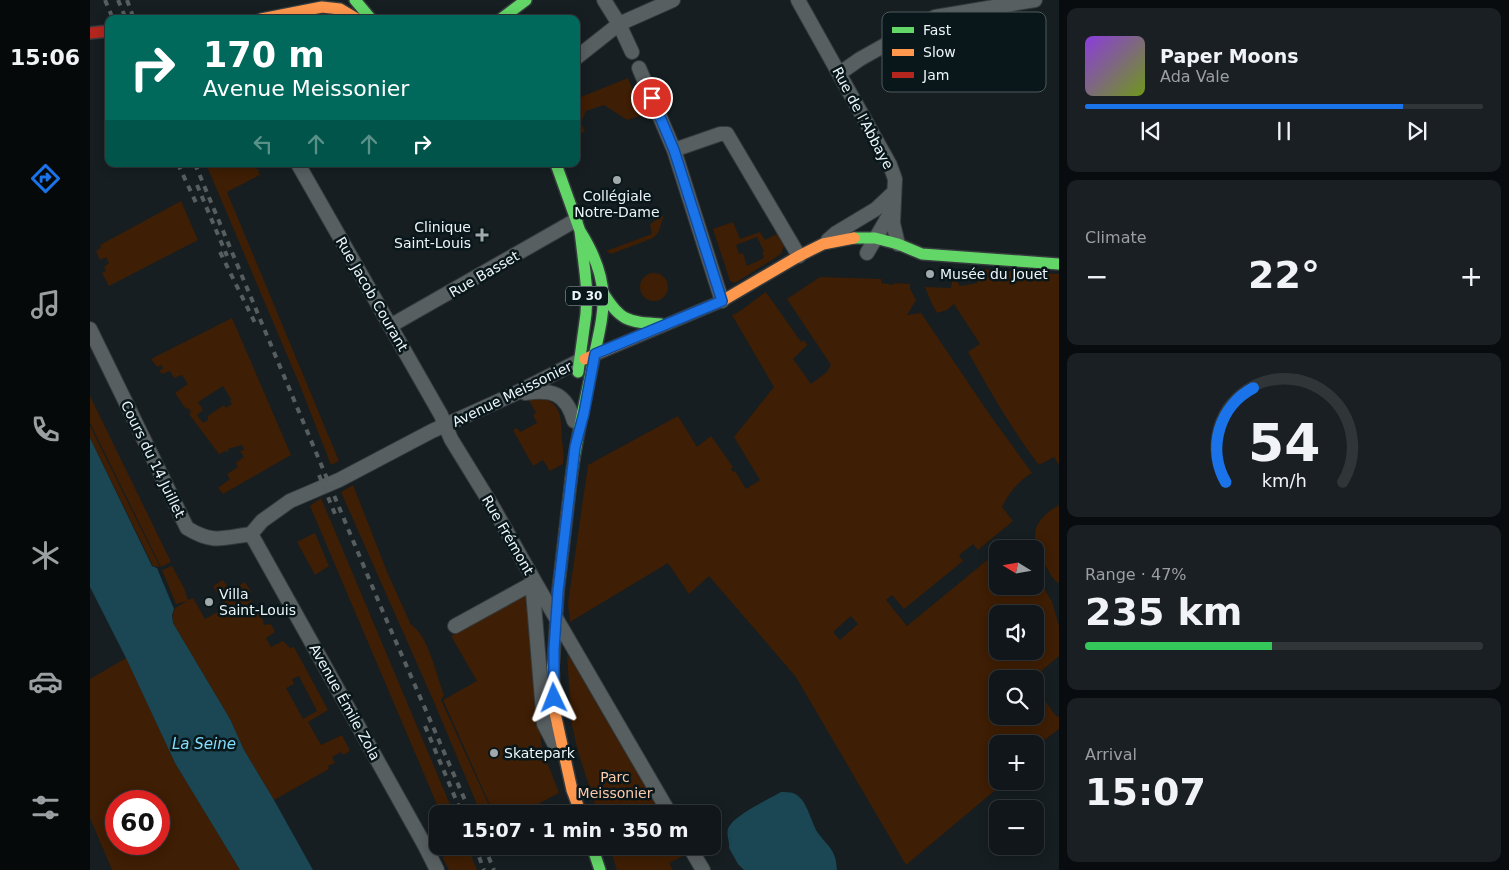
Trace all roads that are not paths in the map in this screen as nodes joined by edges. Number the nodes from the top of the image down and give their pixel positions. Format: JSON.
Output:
{"nodes":[{"id":1,"x":526,"y":0,"type":"edge"},
{"id":2,"x":604,"y":0,"type":"edge"},
{"id":3,"x":673,"y":0,"type":"edge"},
{"id":4,"x":798,"y":0,"type":"edge"},
{"id":5,"x":1035,"y":0,"type":"edge"},
{"id":6,"x":360,"y":6,"type":"edge"},
{"id":7,"x":335,"y":9,"type":"edge"},
{"id":8,"x":960,"y":12,"type":"edge"},
{"id":9,"x":280,"y":15,"type":"edge"},
{"id":10,"x":506,"y":15,"type":"edge"},
{"id":11,"x":619,"y":24,"type":"junction"},
{"id":12,"x":105,"y":31,"type":"edge"},
{"id":13,"x":90,"y":33,"type":"edge"},
{"id":14,"x":882,"y":46,"type":"edge"},
{"id":15,"x":632,"y":52,"type":"dead end"},
{"id":16,"x":580,"y":55,"type":"edge"},
{"id":17,"x":639,"y":68,"type":"dead end"},
{"id":18,"x":840,"y":73,"type":"junction"},
{"id":19,"x":674,"y":150,"type":"junction"},
{"id":20,"x":300,"y":167,"type":"edge"},
{"id":21,"x":557,"y":167,"type":"edge"},
{"id":22,"x":894,"y":192,"type":"junction"},
{"id":23,"x":868,"y":214,"type":"junction"},
{"id":24,"x":578,"y":225,"type":"junction"},
{"id":25,"x":870,"y":238,"type":"junction"},
{"id":26,"x":823,"y":244,"type":"junction"},
{"id":27,"x":898,"y":244,"type":"junction"},
{"id":28,"x":855,"y":253,"type":"junction"},
{"id":29,"x":918,"y":253,"type":"junction"},
{"id":30,"x":803,"y":254,"type":"junction"},
{"id":31,"x":1059,"y":264,"type":"edge"},
{"id":32,"x":602,"y":291,"type":"junction"},
{"id":33,"x":722,"y":301,"type":"junction"},
{"id":34,"x":665,"y":325,"type":"junction"},
{"id":35,"x":390,"y":326,"type":"junction"},
{"id":36,"x":90,"y":329,"type":"edge"},
{"id":37,"x":595,"y":354,"type":"junction"},
{"id":38,"x":580,"y":361,"type":"junction"},
{"id":39,"x":512,"y":395,"type":"junction"},
{"id":40,"x":574,"y":421,"type":"junction"},
{"id":41,"x":446,"y":425,"type":"junction"},
{"id":42,"x":575,"y":447,"type":"junction"},
{"id":43,"x":251,"y":534,"type":"junction"},
{"id":44,"x":535,"y":582,"type":"junction"},
{"id":45,"x":556,"y":618,"type":"junction"},
{"id":46,"x":455,"y":626,"type":"dead end"},
{"id":47,"x":567,"y":768,"type":"junction"},
{"id":48,"x":577,"y":805,"type":"edge"},
{"id":49,"x":665,"y":805,"type":"edge"},
{"id":50,"x":595,"y":855,"type":"edge"},
{"id":51,"x":694,"y":855,"type":"edge"},
{"id":52,"x":437,"y":870,"type":"edge"},
{"id":53,"x":600,"y":870,"type":"edge"},
{"id":54,"x":703,"y":870,"type":"edge"}],
"edges":[{"from":1,"to":10,"type":"main road"},
{"from":2,"to":11,"type":"street"},
{"from":3,"to":11,"type":"street"},
{"from":4,"to":18,"type":"street","name":"Rue de l'Abbaye"},
{"from":5,"to":8,"type":"street"},
{"from":6,"to":7,"type":"main road"},
{"from":7,"to":9,"type":"main road"},
{"from":11,"to":15,"type":"street"},
{"from":11,"to":16,"type":"street"},
{"from":12,"to":13,"type":"main road"},
{"from":14,"to":18,"type":"street"},
{"from":17,"to":19,"type":"street"},
{"from":18,"to":22,"type":"street","name":"Rue de l'Abbaye"},
{"from":19,"to":30,"type":"street"},
{"from":19,"to":33,"type":"street"},
{"from":20,"to":35,"type":"street","name":"Rue Jacob Courant"},
{"from":21,"to":24,"type":"main road","number":"D 30"},
{"from":22,"to":23,"type":"street"},
{"from":22,"to":25,"type":"street"},
{"from":22,"to":27,"type":"street","name":"Rue de l'Abbaye"},
{"from":23,"to":25,"type":"street"},
{"from":23,"to":26,"type":"street"},
{"from":24,"to":32,"type":"main road"},
{"from":24,"to":35,"type":"street","name":"Rue Basset"},
{"from":24,"to":38,"type":"main road","number":"D 30"},
{"from":25,"to":26,"type":"main road","name":"Avenue Meissonier","number":"D 30"},
{"from":25,"to":27,"type":"main road","name":"Avenue Meissonier","number":"D 30"},
{"from":25,"to":28,"type":"street"},
{"from":26,"to":30,"type":"main road","name":"Avenue Meissonier","number":"D 30"},
{"from":27,"to":29,"type":"main road","number":"D 30"},
{"from":28,"to":29,"type":"main road","number":"D 30"},
{"from":28,"to":30,"type":"main road","number":"D 30"},
{"from":29,"to":31,"type":"main road","number":"D 30"},
{"from":30,"to":33,"type":"main road","name":"Avenue Meissonier","number":"D 30"},
{"from":32,"to":34,"type":"main road","number":"D 30"},
{"from":32,"to":37,"type":"main road"},
{"from":33,"to":34,"type":"main road","name":"Avenue Meissonier","number":"D 30"},
{"from":34,"to":37,"type":"main road","name":"Avenue Meissonier","number":"D 30"},
{"from":35,"to":41,"type":"street","name":"Rue Jacob Courant"},
{"from":36,"to":43,"type":"street","name":"Cours du 14 Juillet"},
{"from":37,"to":38,"type":"main road","name":"Avenue Meissonier","number":"D 30"},
{"from":37,"to":42,"type":"main road"},
{"from":38,"to":39,"type":"street","name":"Avenue Meissonier"},
{"from":38,"to":40,"type":"main road","number":"D 30"},
{"from":39,"to":40,"type":"street"},
{"from":39,"to":41,"type":"street","name":"Avenue Meissonier"},
{"from":40,"to":42,"type":"main road","number":"D 30"},
{"from":41,"to":43,"type":"street","name":"Avenue Meissonier"},
{"from":41,"to":44,"type":"street","name":"Rue Frémont"},
{"from":42,"to":45,"type":"main road"},
{"from":43,"to":52,"type":"street","name":"Avenue Émile Zola"},
{"from":44,"to":45,"type":"street"},
{"from":44,"to":46,"type":"street"},
{"from":44,"to":47,"type":"street","name":"Rue Frémont"},
{"from":45,"to":47,"type":"main road"},
{"from":45,"to":49,"type":"street"},
{"from":47,"to":48,"type":"main road"},
{"from":50,"to":53,"type":"main road"},
{"from":51,"to":54,"type":"street"}]}
